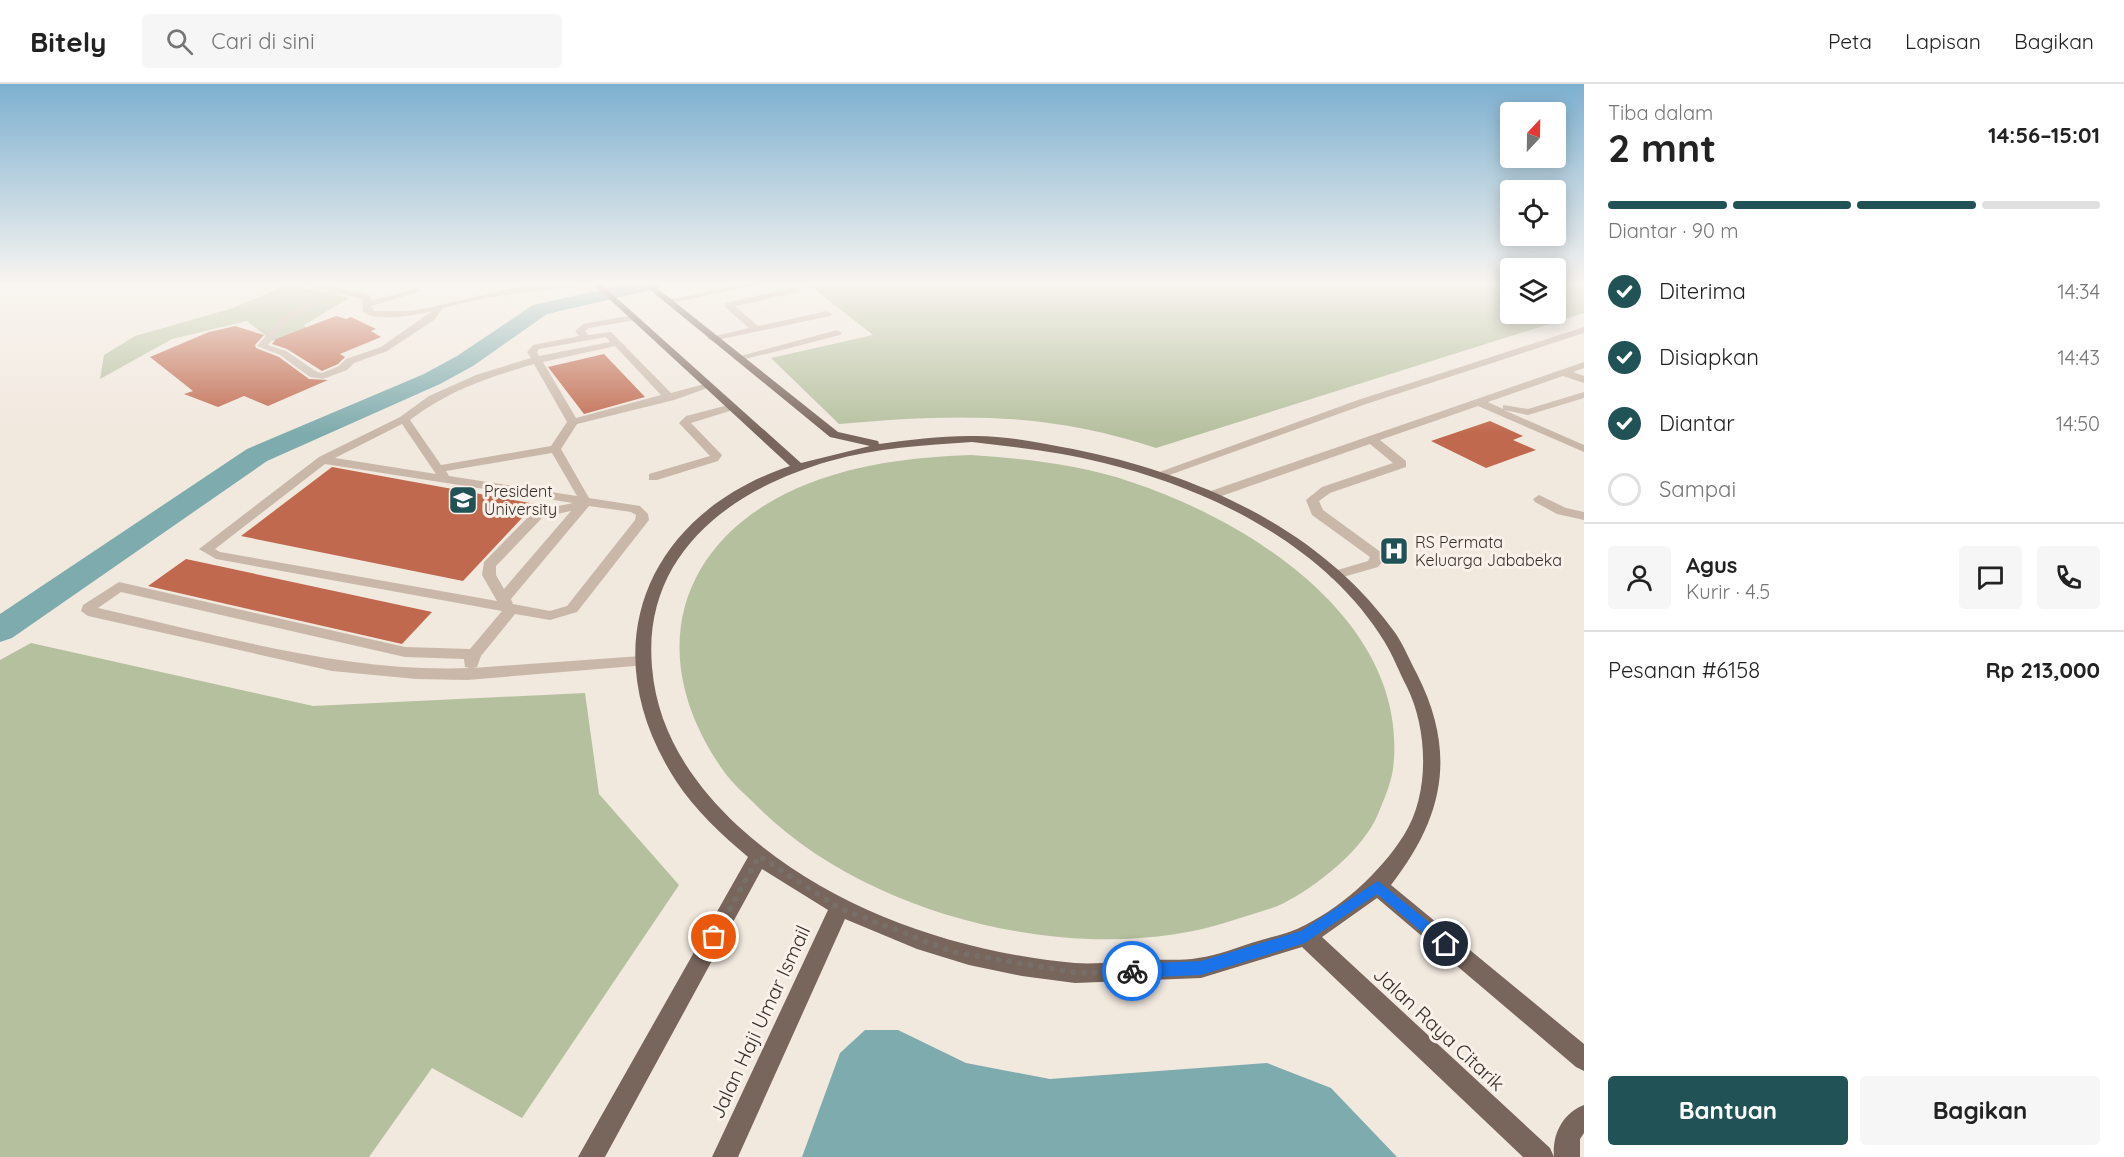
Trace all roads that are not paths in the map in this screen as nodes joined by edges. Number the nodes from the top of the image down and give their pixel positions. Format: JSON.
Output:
{"nodes":[{"id":1,"x":273,"y":334,"type":"edge"},
{"id":2,"x":407,"y":334,"type":"edge"},
{"id":3,"x":582,"y":334,"type":"edge"},
{"id":4,"x":608,"y":334,"type":"edge"},
{"id":5,"x":608,"y":334,"type":"edge"},
{"id":6,"x":651,"y":334,"type":"edge"},
{"id":7,"x":707,"y":334,"type":"edge"},
{"id":8,"x":729,"y":334,"type":"edge"},
{"id":9,"x":837,"y":334,"type":"edge"},
{"id":10,"x":1571,"y":334,"type":"edge"},
{"id":11,"x":585,"y":338,"type":"junction"},
{"id":12,"x":712,"y":338,"type":"junction"},
{"id":13,"x":775,"y":341,"type":"dead end"},
{"id":14,"x":617,"y":342,"type":"junction"},
{"id":15,"x":785,"y":348,"type":"junction"},
{"id":16,"x":738,"y":358,"type":"junction"},
{"id":17,"x":536,"y":360,"type":"junction"},
{"id":18,"x":1584,"y":365,"type":"edge"},
{"id":19,"x":1563,"y":372,"type":"junction"},
{"id":20,"x":1584,"y":381,"type":"edge"},
{"id":21,"x":708,"y":386,"type":"junction"},
{"id":22,"x":1584,"y":395,"type":"edge"},
{"id":23,"x":670,"y":398,"type":"junction"},
{"id":24,"x":1483,"y":400,"type":"junction"},
{"id":25,"x":732,"y":407,"type":"junction"},
{"id":26,"x":404,"y":419,"type":"junction"},
{"id":27,"x":573,"y":422,"type":"junction"},
{"id":28,"x":1371,"y":439,"type":"junction"},
{"id":29,"x":883,"y":444,"type":"junction"},
{"id":30,"x":555,"y":449,"type":"junction"},
{"id":31,"x":1584,"y":449,"type":"edge"},
{"id":32,"x":323,"y":460,"type":"junction"},
{"id":33,"x":797,"y":466,"type":"junction"},
{"id":34,"x":441,"y":474,"type":"junction"},
{"id":35,"x":1160,"y":474,"type":"junction"},
{"id":36,"x":653,"y":477,"type":"dead end"},
{"id":37,"x":1212,"y":495,"type":"junction"},
{"id":38,"x":1539,"y":499,"type":"dead end"},
{"id":39,"x":587,"y":503,"type":"junction"},
{"id":40,"x":1584,"y":516,"type":"edge"},
{"id":41,"x":1336,"y":575,"type":"junction"},
{"id":42,"x":508,"y":604,"type":"junction"},
{"id":43,"x":474,"y":654,"type":"junction"},
{"id":44,"x":641,"y":661,"type":"junction"},
{"id":45,"x":467,"y":674,"type":"junction"},
{"id":46,"x":759,"y":856,"type":"junction"},
{"id":47,"x":1378,"y":886,"type":"junction"},
{"id":48,"x":839,"y":908,"type":"junction"},
{"id":49,"x":1305,"y":936,"type":"junction"},
{"id":50,"x":1584,"y":1059,"type":"edge"},
{"id":51,"x":1584,"y":1117,"type":"edge"},
{"id":52,"x":591,"y":1157,"type":"edge"},
{"id":53,"x":725,"y":1157,"type":"edge"},
{"id":54,"x":1541,"y":1157,"type":"edge"},
{"id":55,"x":1567,"y":1157,"type":"edge"}],
"edges":[{"from":1,"to":2,"type":"street"},
{"from":3,"to":11,"type":"street"},
{"from":4,"to":14,"type":"street"},
{"from":5,"to":11,"type":"street"},
{"from":6,"to":21,"type":"main road"},
{"from":7,"to":12,"type":"main road"},
{"from":8,"to":12,"type":"street"},
{"from":9,"to":15,"type":"street"},
{"from":10,"to":35,"type":"street"},
{"from":11,"to":17,"type":"street"},
{"from":12,"to":16,"type":"main road"},
{"from":13,"to":15,"type":"street"},
{"from":14,"to":17,"type":"street"},
{"from":14,"to":23,"type":"street"},
{"from":15,"to":16,"type":"street"},
{"from":16,"to":29,"type":"main road"},
{"from":17,"to":26,"type":"street"},
{"from":17,"to":27,"type":"street"},
{"from":18,"to":19,"type":"street"},
{"from":19,"to":20,"type":"street"},
{"from":19,"to":24,"type":"street"},
{"from":21,"to":23,"type":"street"},
{"from":21,"to":25,"type":"main road"},
{"from":22,"to":24,"type":"street"},
{"from":23,"to":27,"type":"street"},
{"from":24,"to":28,"type":"street"},
{"from":24,"to":31,"type":"street"},
{"from":25,"to":33,"type":"main road"},
{"from":25,"to":36,"type":"street"},
{"from":26,"to":32,"type":"street"},
{"from":26,"to":34,"type":"street"},
{"from":27,"to":30,"type":"street"},
{"from":28,"to":37,"type":"street"},
{"from":28,"to":41,"type":"street"},
{"from":29,"to":33,"type":"main road"},
{"from":29,"to":35,"type":"main road"},
{"from":30,"to":34,"type":"street"},
{"from":30,"to":39,"type":"street"},
{"from":32,"to":34,"type":"street"},
{"from":32,"to":42,"type":"street"},
{"from":33,"to":44,"type":"main road"},
{"from":34,"to":39,"type":"street"},
{"from":35,"to":37,"type":"main road"},
{"from":37,"to":41,"type":"main road"},
{"from":38,"to":40,"type":"street"},
{"from":39,"to":42,"type":"street"},
{"from":39,"to":42,"type":"street"},
{"from":39,"to":42,"type":"street"},
{"from":41,"to":47,"type":"main road"},
{"from":42,"to":43,"type":"street"},
{"from":43,"to":45,"type":"street"},
{"from":43,"to":45,"type":"street"},
{"from":44,"to":45,"type":"street"},
{"from":44,"to":46,"type":"main road"},
{"from":46,"to":48,"type":"main road"},
{"from":46,"to":52,"type":"main road"},
{"from":47,"to":49,"type":"main road"},
{"from":47,"to":50,"type":"main road"},
{"from":48,"to":49,"type":"main road"},
{"from":48,"to":53,"type":"main road","name":"Jalan Haji Umar Ismail"},
{"from":49,"to":54,"type":"main road","name":"Jalan Raya Citarik"},
{"from":51,"to":55,"type":"main road"}]}
